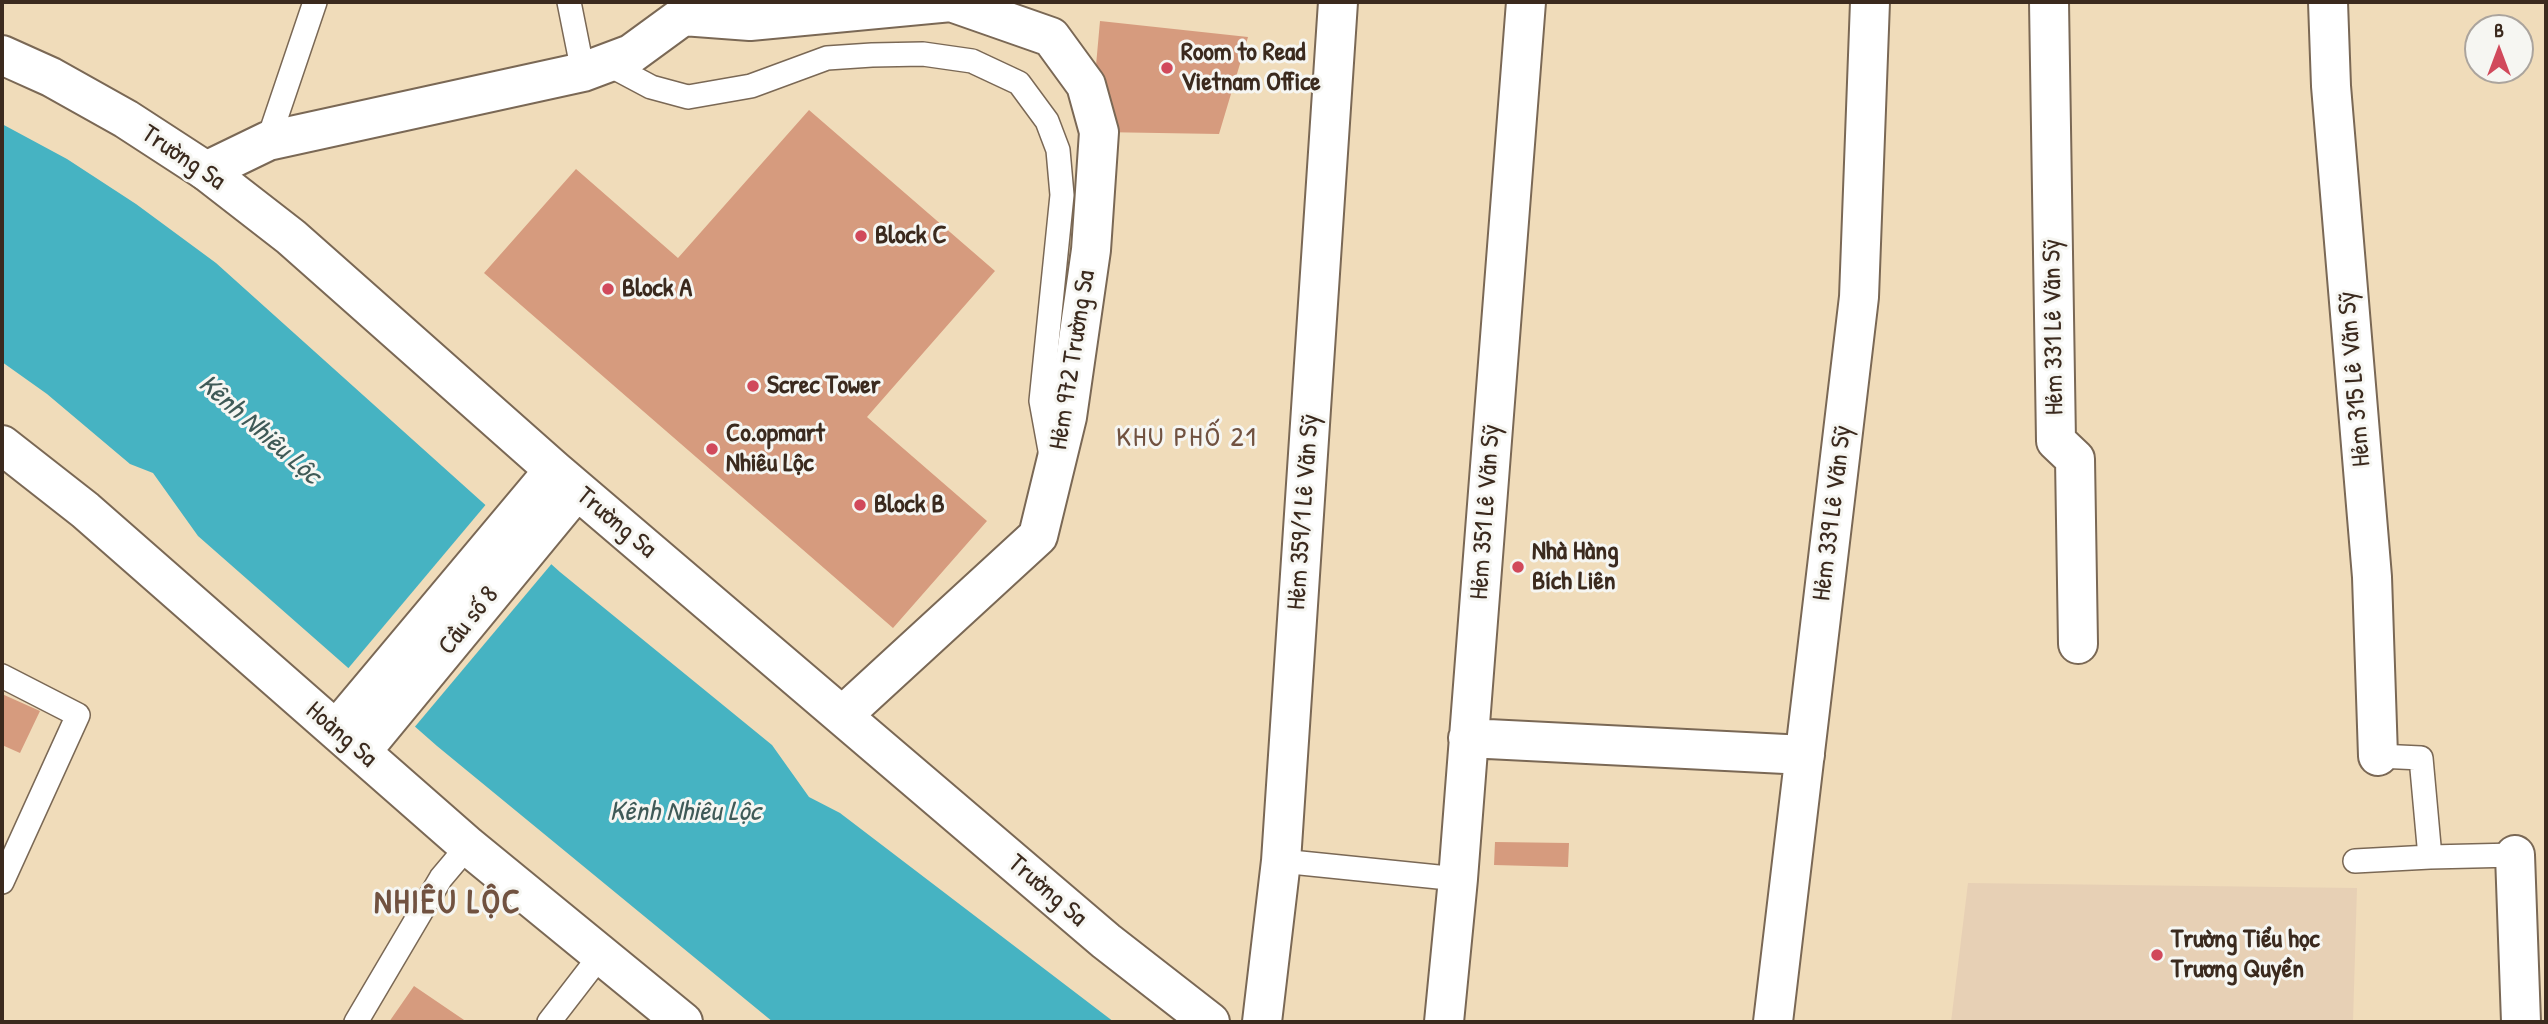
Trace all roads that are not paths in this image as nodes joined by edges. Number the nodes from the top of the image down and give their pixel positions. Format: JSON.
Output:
{"nodes":[{"id":1,"x":315,"y":2,"type":"edge"},
{"id":2,"x":569,"y":2,"type":"edge"},
{"id":3,"x":951,"y":2,"type":"edge"},
{"id":4,"x":1338,"y":2,"type":"edge"},
{"id":5,"x":1526,"y":2,"type":"edge"},
{"id":6,"x":1870,"y":2,"type":"edge"},
{"id":7,"x":2049,"y":2,"type":"edge"},
{"id":8,"x":2328,"y":2,"type":"edge"},
{"id":9,"x":672,"y":9,"type":"edge"},
{"id":10,"x":2,"y":55,"type":"edge"},
{"id":11,"x":593,"y":67,"type":"junction"},
{"id":12,"x":268,"y":141,"type":"junction"},
{"id":13,"x":206,"y":171,"type":"junction"},
{"id":14,"x":2,"y":445,"type":"edge"},
{"id":15,"x":1054,"y":473,"type":"junction"},
{"id":16,"x":565,"y":480,"type":"junction"},
{"id":17,"x":2078,"y":644,"type":"dead end"},
{"id":18,"x":2,"y":676,"type":"edge"},
{"id":19,"x":843,"y":715,"type":"junction"},
{"id":20,"x":1468,"y":738,"type":"junction"},
{"id":21,"x":349,"y":741,"type":"junction"},
{"id":22,"x":1805,"y":755,"type":"junction"},
{"id":23,"x":2378,"y":756,"type":"joint"},
{"id":24,"x":468,"y":846,"type":"junction"},
{"id":25,"x":2515,"y":855,"type":"joint"},
{"id":26,"x":2430,"y":857,"type":"junction"},
{"id":27,"x":1281,"y":861,"type":"junction"},
{"id":28,"x":2356,"y":861,"type":"dead end"},
{"id":29,"x":1458,"y":879,"type":"junction"},
{"id":30,"x":2,"y":882,"type":"edge"},
{"id":31,"x":600,"y":956,"type":"junction"},
{"id":32,"x":356,"y":1022,"type":"edge"},
{"id":33,"x":549,"y":1022,"type":"edge"},
{"id":34,"x":683,"y":1022,"type":"edge"},
{"id":35,"x":1210,"y":1022,"type":"edge"},
{"id":36,"x":1262,"y":1022,"type":"edge"},
{"id":37,"x":1444,"y":1022,"type":"edge"},
{"id":38,"x":1773,"y":1022,"type":"edge"},
{"id":39,"x":2522,"y":1022,"type":"edge"}],
"edges":[{"from":1,"to":12,"type":"lane"},
{"from":2,"to":11,"type":"lane"},
{"from":3,"to":9,"type":"street"},
{"from":3,"to":15,"type":"street","name":"Hẻm 972 Trường Sa"},
{"from":4,"to":27,"type":"street","name":"Hẻm 359/1 Lê Văn Sỹ"},
{"from":5,"to":20,"type":"street","name":"Hẻm 351 Lê Văn Sỹ"},
{"from":6,"to":22,"type":"street","name":"Hẻm 339 Lê Văn Sỹ"},
{"from":7,"to":17,"type":"street","name":"Hẻm 331 Lê Văn Sỹ"},
{"from":8,"to":23,"type":"street","name":"Hẻm 315 Lê Văn Sỹ"},
{"from":9,"to":11,"type":"street"},
{"from":10,"to":13,"type":"street","name":"Trường Sa"},
{"from":11,"to":12,"type":"street"},
{"from":11,"to":15,"type":"lane"},
{"from":12,"to":13,"type":"street"},
{"from":13,"to":16,"type":"street","name":"Trường Sa"},
{"from":14,"to":21,"type":"street","name":"Hoàng Sa"},
{"from":15,"to":19,"type":"street","name":"Hẻm 972 Trường Sa"},
{"from":16,"to":19,"type":"street","name":"Trường Sa"},
{"from":16,"to":21,"type":"street","name":"Cầu số 8"},
{"from":18,"to":30,"type":"lane"},
{"from":19,"to":35,"type":"street","name":"Trường Sa"},
{"from":20,"to":22,"type":"street"},
{"from":20,"to":29,"type":"street","name":"Hẻm 351 Lê Văn Sỹ"},
{"from":21,"to":24,"type":"street","name":"Hoàng Sa"},
{"from":22,"to":38,"type":"street","name":"Hẻm 339 Lê Văn Sỹ"},
{"from":23,"to":26,"type":"lane"},
{"from":24,"to":31,"type":"street","name":"Hoàng Sa"},
{"from":24,"to":32,"type":"lane"},
{"from":25,"to":26,"type":"lane"},
{"from":25,"to":39,"type":"street"},
{"from":26,"to":28,"type":"lane"},
{"from":27,"to":29,"type":"lane"},
{"from":27,"to":36,"type":"street","name":"Hẻm 359/1 Lê Văn Sỹ"},
{"from":29,"to":37,"type":"street","name":"Hẻm 351 Lê Văn Sỹ"},
{"from":31,"to":33,"type":"lane"},
{"from":31,"to":34,"type":"street","name":"Hoàng Sa"}]}
